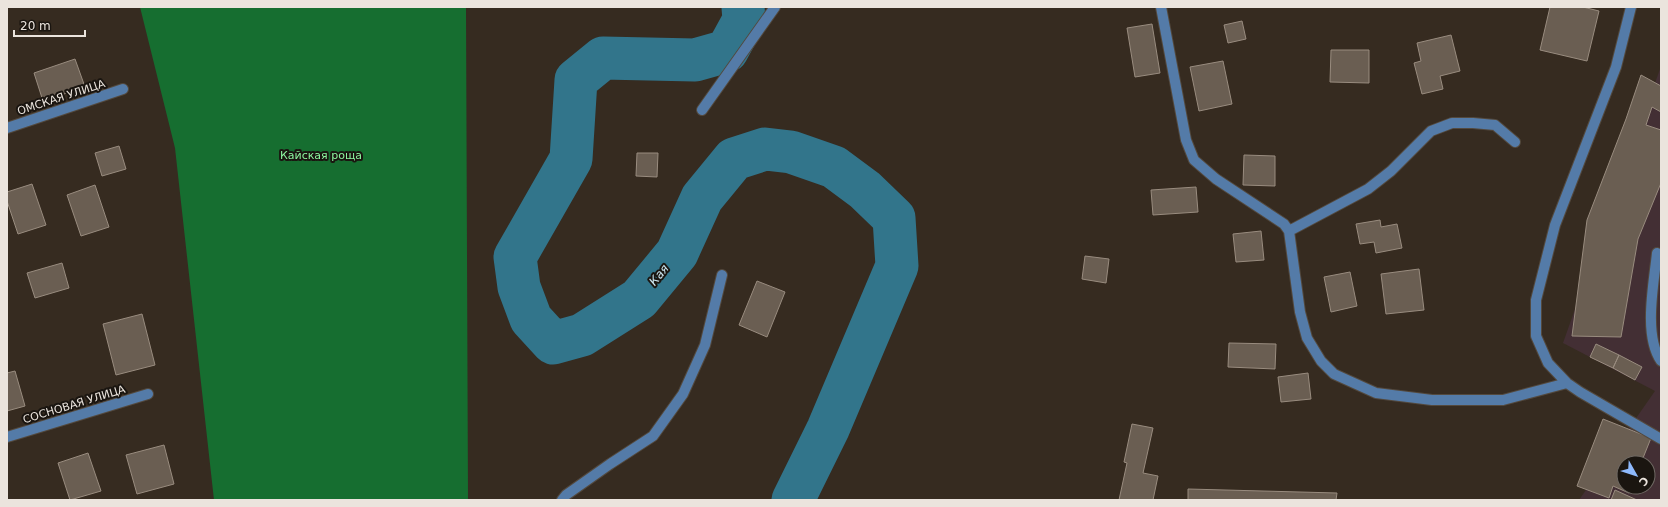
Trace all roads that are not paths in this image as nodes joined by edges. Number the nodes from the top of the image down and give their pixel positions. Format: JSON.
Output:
{"nodes":[{"id":1,"x":775,"y":7,"type":"edge"},
{"id":2,"x":1161,"y":7,"type":"edge"},
{"id":3,"x":1631,"y":7,"type":"edge"},
{"id":4,"x":123,"y":89,"type":"dead end"},
{"id":5,"x":702,"y":110,"type":"dead end"},
{"id":6,"x":7,"y":128,"type":"edge"},
{"id":7,"x":1515,"y":142,"type":"dead end"},
{"id":8,"x":1289,"y":231,"type":"junction"},
{"id":9,"x":1657,"y":253,"type":"dead end"},
{"id":10,"x":722,"y":276,"type":"dead end"},
{"id":11,"x":1661,"y":361,"type":"edge"},
{"id":12,"x":1568,"y":383,"type":"junction"},
{"id":13,"x":148,"y":394,"type":"dead end"},
{"id":14,"x":7,"y":436,"type":"edge"},
{"id":15,"x":1661,"y":439,"type":"edge"},
{"id":16,"x":562,"y":500,"type":"edge"}],
"edges":[{"from":1,"to":5,"type":"street"},
{"from":2,"to":8,"type":"street"},
{"from":3,"to":12,"type":"street"},
{"from":4,"to":6,"type":"street","name":"ОМСКАЯ УЛИЦА"},
{"from":7,"to":8,"type":"street"},
{"from":8,"to":12,"type":"street"},
{"from":9,"to":11,"type":"street"},
{"from":10,"to":16,"type":"street"},
{"from":12,"to":15,"type":"street"},
{"from":13,"to":14,"type":"street","name":"СОСНОВАЯ УЛИЦА"}]}
